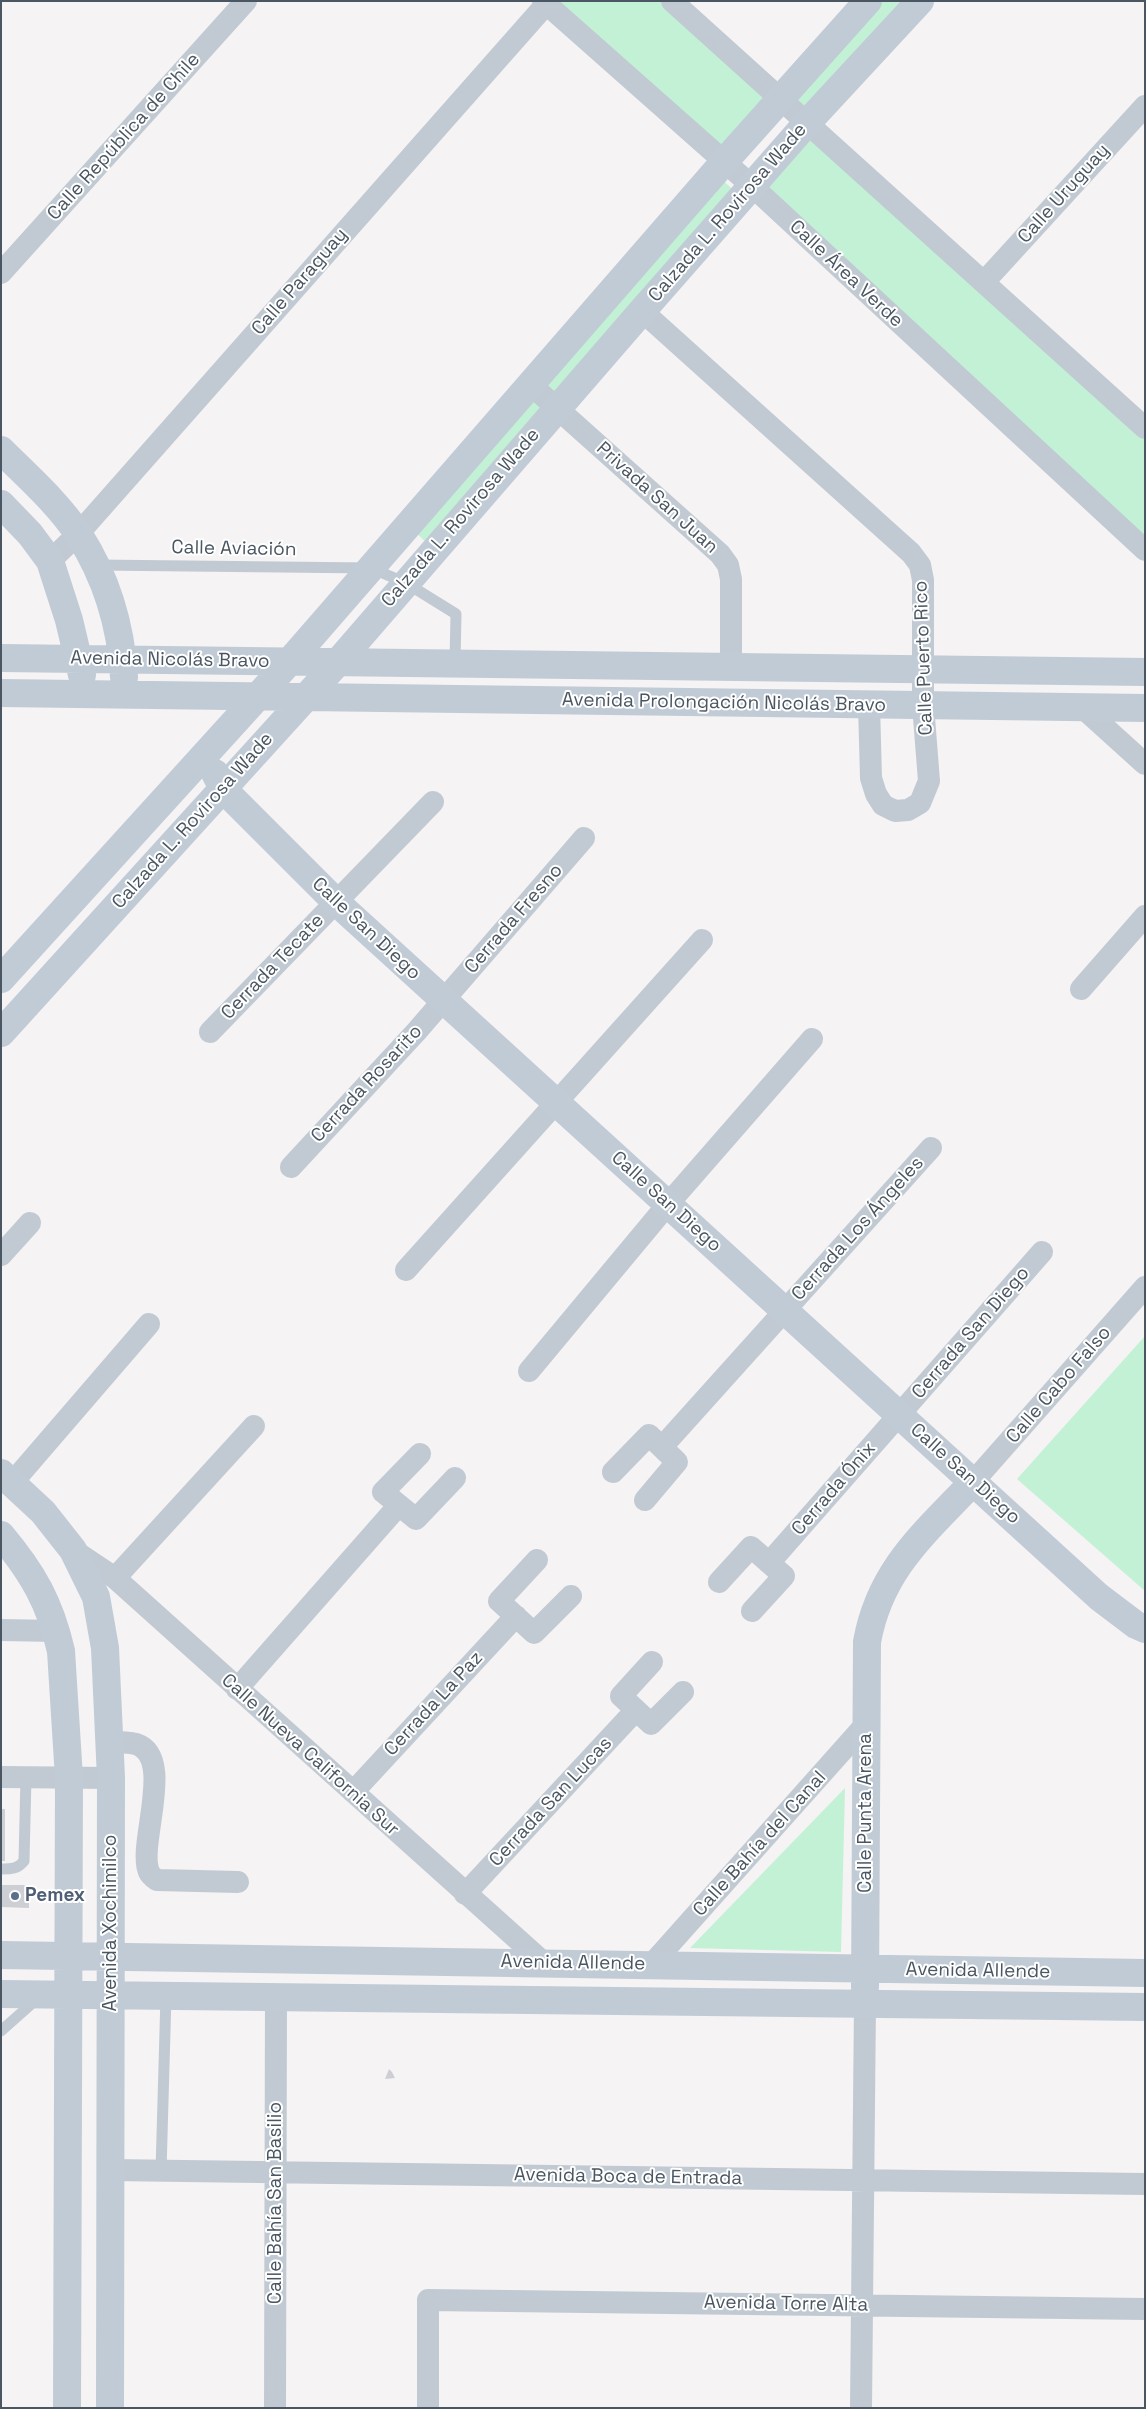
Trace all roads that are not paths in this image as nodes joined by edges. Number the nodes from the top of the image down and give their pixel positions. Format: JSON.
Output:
{"nodes":[{"id":1,"x":246,"y":1,"type":"edge"},
{"id":2,"x":672,"y":1,"type":"edge"},
{"id":3,"x":868,"y":1,"type":"edge"},
{"id":4,"x":920,"y":1,"type":"edge"},
{"id":5,"x":546,"y":2,"type":"edge"},
{"id":6,"x":781,"y":99,"type":"junction"},
{"id":7,"x":1145,"y":106,"type":"edge"},
{"id":8,"x":807,"y":123,"type":"junction"},
{"id":9,"x":724,"y":162,"type":"junction"},
{"id":10,"x":752,"y":186,"type":"junction"},
{"id":11,"x":1,"y":273,"type":"edge"},
{"id":12,"x":984,"y":282,"type":"junction"},
{"id":13,"x":642,"y":311,"type":"junction"},
{"id":14,"x":531,"y":385,"type":"junction"},
{"id":15,"x":556,"y":408,"type":"junction"},
{"id":16,"x":1145,"y":428,"type":"edge"},
{"id":17,"x":1,"y":450,"type":"edge"},
{"id":18,"x":1,"y":504,"type":"edge"},
{"id":19,"x":78,"y":534,"type":"junction"},
{"id":20,"x":1145,"y":550,"type":"edge"},
{"id":21,"x":50,"y":561,"type":"junction"},
{"id":22,"x":96,"y":565,"type":"junction"},
{"id":23,"x":371,"y":568,"type":"junction"},
{"id":24,"x":406,"y":582,"type":"junction"},
{"id":25,"x":1,"y":658,"type":"edge"},
{"id":26,"x":79,"y":659,"type":"junction"},
{"id":27,"x":123,"y":659,"type":"junction"},
{"id":28,"x":290,"y":661,"type":"junction"},
{"id":29,"x":338,"y":662,"type":"junction"},
{"id":30,"x":455,"y":664,"type":"junction"},
{"id":31,"x":731,"y":667,"type":"junction"},
{"id":32,"x":924,"y":669,"type":"junction"},
{"id":33,"x":1145,"y":672,"type":"edge"},
{"id":34,"x":1,"y":694,"type":"edge"},
{"id":35,"x":86,"y":695,"type":"junction"},
{"id":36,"x":126,"y":696,"type":"junction"},
{"id":37,"x":255,"y":698,"type":"junction"},
{"id":38,"x":303,"y":699,"type":"junction"},
{"id":39,"x":869,"y":705,"type":"junction"},
{"id":40,"x":924,"y":705,"type":"junction"},
{"id":41,"x":1082,"y":707,"type":"junction"},
{"id":42,"x":1145,"y":708,"type":"edge"},
{"id":43,"x":206,"y":756,"type":"junction"},
{"id":44,"x":1145,"y":764,"type":"edge"},
{"id":45,"x":223,"y":789,"type":"junction"},
{"id":46,"x":433,"y":802,"type":"dead end"},
{"id":47,"x":584,"y":838,"type":"dead end"},
{"id":48,"x":336,"y":902,"type":"junction"},
{"id":49,"x":1145,"y":916,"type":"edge"},
{"id":50,"x":702,"y":940,"type":"dead end"},
{"id":51,"x":1,"y":979,"type":"edge"},
{"id":52,"x":1082,"y":990,"type":"dead end"},
{"id":53,"x":444,"y":1000,"type":"junction"},
{"id":54,"x":210,"y":1032,"type":"dead end"},
{"id":55,"x":1,"y":1033,"type":"edge"},
{"id":56,"x":812,"y":1039,"type":"dead end"},
{"id":57,"x":556,"y":1102,"type":"junction"},
{"id":58,"x":931,"y":1148,"type":"dead end"},
{"id":59,"x":291,"y":1168,"type":"dead end"},
{"id":60,"x":668,"y":1204,"type":"junction"},
{"id":61,"x":30,"y":1223,"type":"dead end"},
{"id":62,"x":1042,"y":1252,"type":"dead end"},
{"id":63,"x":1,"y":1256,"type":"edge"},
{"id":64,"x":406,"y":1270,"type":"dead end"},
{"id":65,"x":1145,"y":1287,"type":"edge"},
{"id":66,"x":785,"y":1310,"type":"junction"},
{"id":67,"x":149,"y":1324,"type":"dead end"},
{"id":68,"x":529,"y":1371,"type":"dead end"},
{"id":69,"x":899,"y":1414,"type":"junction"},
{"id":70,"x":254,"y":1426,"type":"dead end"},
{"id":71,"x":663,"y":1448,"type":"junction"},
{"id":72,"x":420,"y":1454,"type":"dead end"},
{"id":73,"x":613,"y":1472,"type":"dead end"},
{"id":74,"x":7,"y":1478,"type":"edge"},
{"id":75,"x":455,"y":1478,"type":"dead end"},
{"id":76,"x":973,"y":1482,"type":"junction"},
{"id":77,"x":644,"y":1500,"type":"dead end"},
{"id":78,"x":400,"y":1505,"type":"junction"},
{"id":79,"x":1,"y":1535,"type":"edge"},
{"id":80,"x":73,"y":1550,"type":"junction"},
{"id":81,"x":537,"y":1560,"type":"dead end"},
{"id":82,"x":769,"y":1563,"type":"junction"},
{"id":83,"x":116,"y":1578,"type":"junction"},
{"id":84,"x":719,"y":1582,"type":"dead end"},
{"id":85,"x":571,"y":1596,"type":"dead end"},
{"id":86,"x":752,"y":1611,"type":"dead end"},
{"id":87,"x":516,"y":1616,"type":"junction"},
{"id":88,"x":1145,"y":1629,"type":"edge"},
{"id":89,"x":1,"y":1630,"type":"edge"},
{"id":90,"x":56,"y":1631,"type":"junction"},
{"id":91,"x":652,"y":1662,"type":"dead end"},
{"id":92,"x":237,"y":1689,"type":"junction"},
{"id":93,"x":683,"y":1692,"type":"dead end"},
{"id":94,"x":636,"y":1710,"type":"junction"},
{"id":95,"x":866,"y":1724,"type":"junction"},
{"id":96,"x":110,"y":1742,"type":"junction"},
{"id":97,"x":1,"y":1777,"type":"edge"},
{"id":98,"x":26,"y":1778,"type":"junction"},
{"id":99,"x":69,"y":1778,"type":"junction"},
{"id":100,"x":111,"y":1778,"type":"junction"},
{"id":101,"x":353,"y":1792,"type":"junction"},
{"id":102,"x":1,"y":1869,"type":"edge"},
{"id":103,"x":238,"y":1882,"type":"dead end"},
{"id":104,"x":465,"y":1894,"type":"junction"},
{"id":105,"x":1,"y":1955,"type":"edge"},
{"id":106,"x":69,"y":1956,"type":"junction"},
{"id":107,"x":111,"y":1956,"type":"junction"},
{"id":108,"x":544,"y":1964,"type":"junction"},
{"id":109,"x":652,"y":1964,"type":"junction"},
{"id":110,"x":865,"y":1969,"type":"junction"},
{"id":111,"x":1145,"y":1973,"type":"edge"},
{"id":112,"x":1,"y":1994,"type":"edge"},
{"id":113,"x":55,"y":1994,"type":"junction"},
{"id":114,"x":111,"y":1995,"type":"junction"},
{"id":115,"x":166,"y":1996,"type":"junction"},
{"id":116,"x":276,"y":1997,"type":"junction"},
{"id":117,"x":865,"y":2003,"type":"junction"},
{"id":118,"x":1145,"y":2007,"type":"edge"},
{"id":119,"x":1,"y":2031,"type":"edge"},
{"id":120,"x":110,"y":2170,"type":"junction"},
{"id":121,"x":161,"y":2171,"type":"junction"},
{"id":122,"x":276,"y":2172,"type":"junction"},
{"id":123,"x":865,"y":2180,"type":"junction"},
{"id":124,"x":1145,"y":2184,"type":"edge"},
{"id":125,"x":863,"y":2306,"type":"junction"},
{"id":126,"x":1145,"y":2309,"type":"edge"},
{"id":127,"x":67,"y":2408,"type":"edge"},
{"id":128,"x":110,"y":2408,"type":"edge"},
{"id":129,"x":275,"y":2408,"type":"edge"},
{"id":130,"x":428,"y":2408,"type":"edge"},
{"id":131,"x":861,"y":2408,"type":"edge"}],
"edges":[{"from":1,"to":11,"type":"street","name":"Calle República de Chile"},
{"from":2,"to":6,"type":"street"},
{"from":3,"to":6,"type":"street","name":"Calzada L. Rovirosa Wade"},
{"from":4,"to":8,"type":"street","name":"Calzada L. Rovirosa Wade"},
{"from":5,"to":9,"type":"street","name":"Calle Área Verde"},
{"from":5,"to":19,"type":"street","name":"Calle Paraguay"},
{"from":6,"to":8,"type":"street"},
{"from":6,"to":9,"type":"street","name":"Calzada L. Rovirosa Wade"},
{"from":7,"to":12,"type":"street","name":"Calle Uruguay"},
{"from":8,"to":10,"type":"street","name":"Calzada L. Rovirosa Wade"},
{"from":8,"to":12,"type":"street"},
{"from":9,"to":10,"type":"street","name":"Calle Área Verde"},
{"from":9,"to":14,"type":"street","name":"Calzada L. Rovirosa Wade"},
{"from":10,"to":13,"type":"street","name":"Calzada L. Rovirosa Wade"},
{"from":10,"to":20,"type":"street","name":"Calle Área Verde"},
{"from":12,"to":16,"type":"street"},
{"from":13,"to":15,"type":"street","name":"Calzada L. Rovirosa Wade"},
{"from":13,"to":32,"type":"street","name":"Calle Puerto Rico"},
{"from":14,"to":15,"type":"street","name":"Privada San Juan"},
{"from":14,"to":23,"type":"street","name":"Calzada L. Rovirosa Wade"},
{"from":15,"to":24,"type":"street","name":"Calzada L. Rovirosa Wade"},
{"from":15,"to":31,"type":"street","name":"Privada San Juan"},
{"from":17,"to":19,"type":"street"},
{"from":18,"to":21,"type":"street"},
{"from":19,"to":21,"type":"street","name":"Calle Paraguay"},
{"from":19,"to":22,"type":"street"},
{"from":21,"to":26,"type":"street"},
{"from":22,"to":23,"type":"lane","name":"Calle Aviación"},
{"from":22,"to":27,"type":"street"},
{"from":23,"to":24,"type":"lane"},
{"from":23,"to":28,"type":"street","name":"Calzada L. Rovirosa Wade"},
{"from":24,"to":29,"type":"street","name":"Calzada L. Rovirosa Wade"},
{"from":24,"to":30,"type":"lane"},
{"from":25,"to":26,"type":"street","name":"Avenida Nicolás Bravo"},
{"from":26,"to":27,"type":"street","name":"Avenida Nicolás Bravo"},
{"from":26,"to":35,"type":"street"},
{"from":27,"to":28,"type":"street","name":"Avenida Nicolás Bravo"},
{"from":27,"to":36,"type":"street"},
{"from":28,"to":29,"type":"street","name":"Avenida Nicolás Bravo"},
{"from":28,"to":37,"type":"street","name":"Calzada L. Rovirosa Wade"},
{"from":29,"to":30,"type":"street","name":"Avenida Prolongación Nicolás Bravo"},
{"from":29,"to":38,"type":"street","name":"Calzada L. Rovirosa Wade"},
{"from":30,"to":31,"type":"street","name":"Avenida Prolongación Nicolás Bravo"},
{"from":31,"to":32,"type":"street","name":"Avenida Prolongación Nicolás Bravo"},
{"from":32,"to":33,"type":"street","name":"Avenida Prolongación Nicolás Bravo"},
{"from":32,"to":40,"type":"street","name":"Calle Puerto Rico"},
{"from":34,"to":35,"type":"street","name":"Avenida Nicolás Bravo"},
{"from":35,"to":36,"type":"street","name":"Avenida Nicolás Bravo"},
{"from":36,"to":37,"type":"street","name":"Avenida Nicolás Bravo"},
{"from":37,"to":38,"type":"street","name":"Avenida Nicolás Bravo"},
{"from":37,"to":43,"type":"street","name":"Calzada L. Rovirosa Wade"},
{"from":38,"to":39,"type":"street","name":"Avenida Prolongación Nicolás Bravo"},
{"from":38,"to":45,"type":"street","name":"Calzada L. Rovirosa Wade"},
{"from":39,"to":40,"type":"street","name":"Avenida Prolongación Nicolás Bravo"},
{"from":39,"to":40,"type":"street","name":"Calle Puerto Rico"},
{"from":40,"to":41,"type":"street","name":"Avenida Prolongación Nicolás Bravo"},
{"from":41,"to":42,"type":"street","name":"Avenida Prolongación Nicolás Bravo"},
{"from":41,"to":44,"type":"street"},
{"from":43,"to":45,"type":"street","name":"Calle San Diego"},
{"from":43,"to":51,"type":"street","name":"Calzada L. Rovirosa Wade"},
{"from":45,"to":48,"type":"street","name":"Calle San Diego"},
{"from":45,"to":55,"type":"street","name":"Calzada L. Rovirosa Wade"},
{"from":46,"to":48,"type":"street","name":"Cerrada Tecate"},
{"from":47,"to":53,"type":"street","name":"Cerrada Fresno"},
{"from":48,"to":53,"type":"street","name":"Calle San Diego"},
{"from":48,"to":54,"type":"street","name":"Cerrada Tecate"},
{"from":49,"to":52,"type":"street"},
{"from":50,"to":57,"type":"street"},
{"from":53,"to":57,"type":"street","name":"Calle San Diego"},
{"from":53,"to":59,"type":"street","name":"Cerrada Rosarito"},
{"from":56,"to":60,"type":"street"},
{"from":57,"to":60,"type":"street","name":"Calle San Diego"},
{"from":57,"to":64,"type":"street"},
{"from":58,"to":66,"type":"street","name":"Cerrada Los Ángeles"},
{"from":60,"to":66,"type":"street","name":"Calle San Diego"},
{"from":60,"to":68,"type":"street"},
{"from":61,"to":63,"type":"street"},
{"from":62,"to":69,"type":"street","name":"Cerrada San Diego"},
{"from":65,"to":76,"type":"street","name":"Calle Cabo Falso"},
{"from":66,"to":69,"type":"street","name":"Calle San Diego"},
{"from":66,"to":71,"type":"street","name":"Cerrada Los Ángeles"},
{"from":67,"to":74,"type":"street"},
{"from":69,"to":76,"type":"street","name":"Calle San Diego"},
{"from":69,"to":82,"type":"street","name":"Cerrada Ónix"},
{"from":70,"to":83,"type":"street"},
{"from":71,"to":73,"type":"street"},
{"from":71,"to":77,"type":"street"},
{"from":72,"to":78,"type":"street"},
{"from":74,"to":80,"type":"street","name":"Avenida Xochimilco"},
{"from":75,"to":78,"type":"street"},
{"from":76,"to":88,"type":"street","name":"Calle San Diego"},
{"from":76,"to":95,"type":"street","name":"Calle Punta Arena"},
{"from":78,"to":92,"type":"street"},
{"from":79,"to":90,"type":"street"},
{"from":80,"to":83,"type":"street","name":"Calle Nueva California Sur"},
{"from":80,"to":96,"type":"street","name":"Avenida Xochimilco"},
{"from":81,"to":87,"type":"street"},
{"from":82,"to":84,"type":"street"},
{"from":82,"to":86,"type":"street"},
{"from":83,"to":92,"type":"street","name":"Calle Nueva California Sur"},
{"from":85,"to":87,"type":"street"},
{"from":87,"to":101,"type":"street","name":"Cerrada La Paz"},
{"from":89,"to":90,"type":"street"},
{"from":90,"to":99,"type":"street"},
{"from":91,"to":94,"type":"street"},
{"from":92,"to":101,"type":"street","name":"Calle Nueva California Sur"},
{"from":93,"to":94,"type":"street"},
{"from":94,"to":104,"type":"street","name":"Cerrada San Lucas"},
{"from":95,"to":109,"type":"street","name":"Calle Bahía del Canal"},
{"from":95,"to":110,"type":"street","name":"Calle Punta Arena"},
{"from":96,"to":100,"type":"street","name":"Avenida Xochimilco"},
{"from":96,"to":103,"type":"street"},
{"from":97,"to":98,"type":"street"},
{"from":98,"to":99,"type":"street"},
{"from":98,"to":102,"type":"lane"},
{"from":99,"to":100,"type":"street"},
{"from":99,"to":106,"type":"street"},
{"from":100,"to":107,"type":"street","name":"Avenida Xochimilco"},
{"from":101,"to":104,"type":"street","name":"Calle Nueva California Sur"},
{"from":104,"to":108,"type":"street","name":"Calle Nueva California Sur"},
{"from":105,"to":106,"type":"street","name":"Avenida Allende"},
{"from":106,"to":107,"type":"street","name":"Avenida Allende"},
{"from":106,"to":113,"type":"street"},
{"from":107,"to":108,"type":"street","name":"Avenida Allende"},
{"from":107,"to":114,"type":"street","name":"Avenida Xochimilco"},
{"from":108,"to":109,"type":"street","name":"Avenida Allende"},
{"from":109,"to":110,"type":"street","name":"Avenida Allende"},
{"from":110,"to":111,"type":"street","name":"Avenida Allende"},
{"from":110,"to":117,"type":"street","name":"Calle Punta Arena"},
{"from":112,"to":113,"type":"street","name":"Avenida Allende"},
{"from":113,"to":114,"type":"street","name":"Avenida Allende"},
{"from":113,"to":119,"type":"lane"},
{"from":113,"to":127,"type":"street"},
{"from":114,"to":115,"type":"street","name":"Avenida Allende"},
{"from":114,"to":120,"type":"street","name":"Avenida Xochimilco"},
{"from":115,"to":116,"type":"street","name":"Avenida Allende"},
{"from":115,"to":121,"type":"lane"},
{"from":116,"to":117,"type":"street","name":"Avenida Allende"},
{"from":116,"to":122,"type":"street","name":"Calle Bahía San Basilio"},
{"from":117,"to":118,"type":"street","name":"Avenida Allende"},
{"from":117,"to":123,"type":"street","name":"Calle Punta Arena"},
{"from":120,"to":121,"type":"street","name":"Avenida Boca de Entrada"},
{"from":120,"to":128,"type":"street","name":"Avenida Xochimilco"},
{"from":121,"to":122,"type":"street","name":"Avenida Boca de Entrada"},
{"from":122,"to":123,"type":"street","name":"Avenida Boca de Entrada"},
{"from":122,"to":129,"type":"street","name":"Calle Bahía San Basilio"},
{"from":123,"to":124,"type":"street","name":"Avenida Boca de Entrada"},
{"from":123,"to":125,"type":"street","name":"Calle Punta Arena"},
{"from":125,"to":126,"type":"street","name":"Avenida Torre Alta"},
{"from":125,"to":130,"type":"street","name":"Avenida Torre Alta"},
{"from":125,"to":131,"type":"street","name":"Calle Punta Arena"}]}
